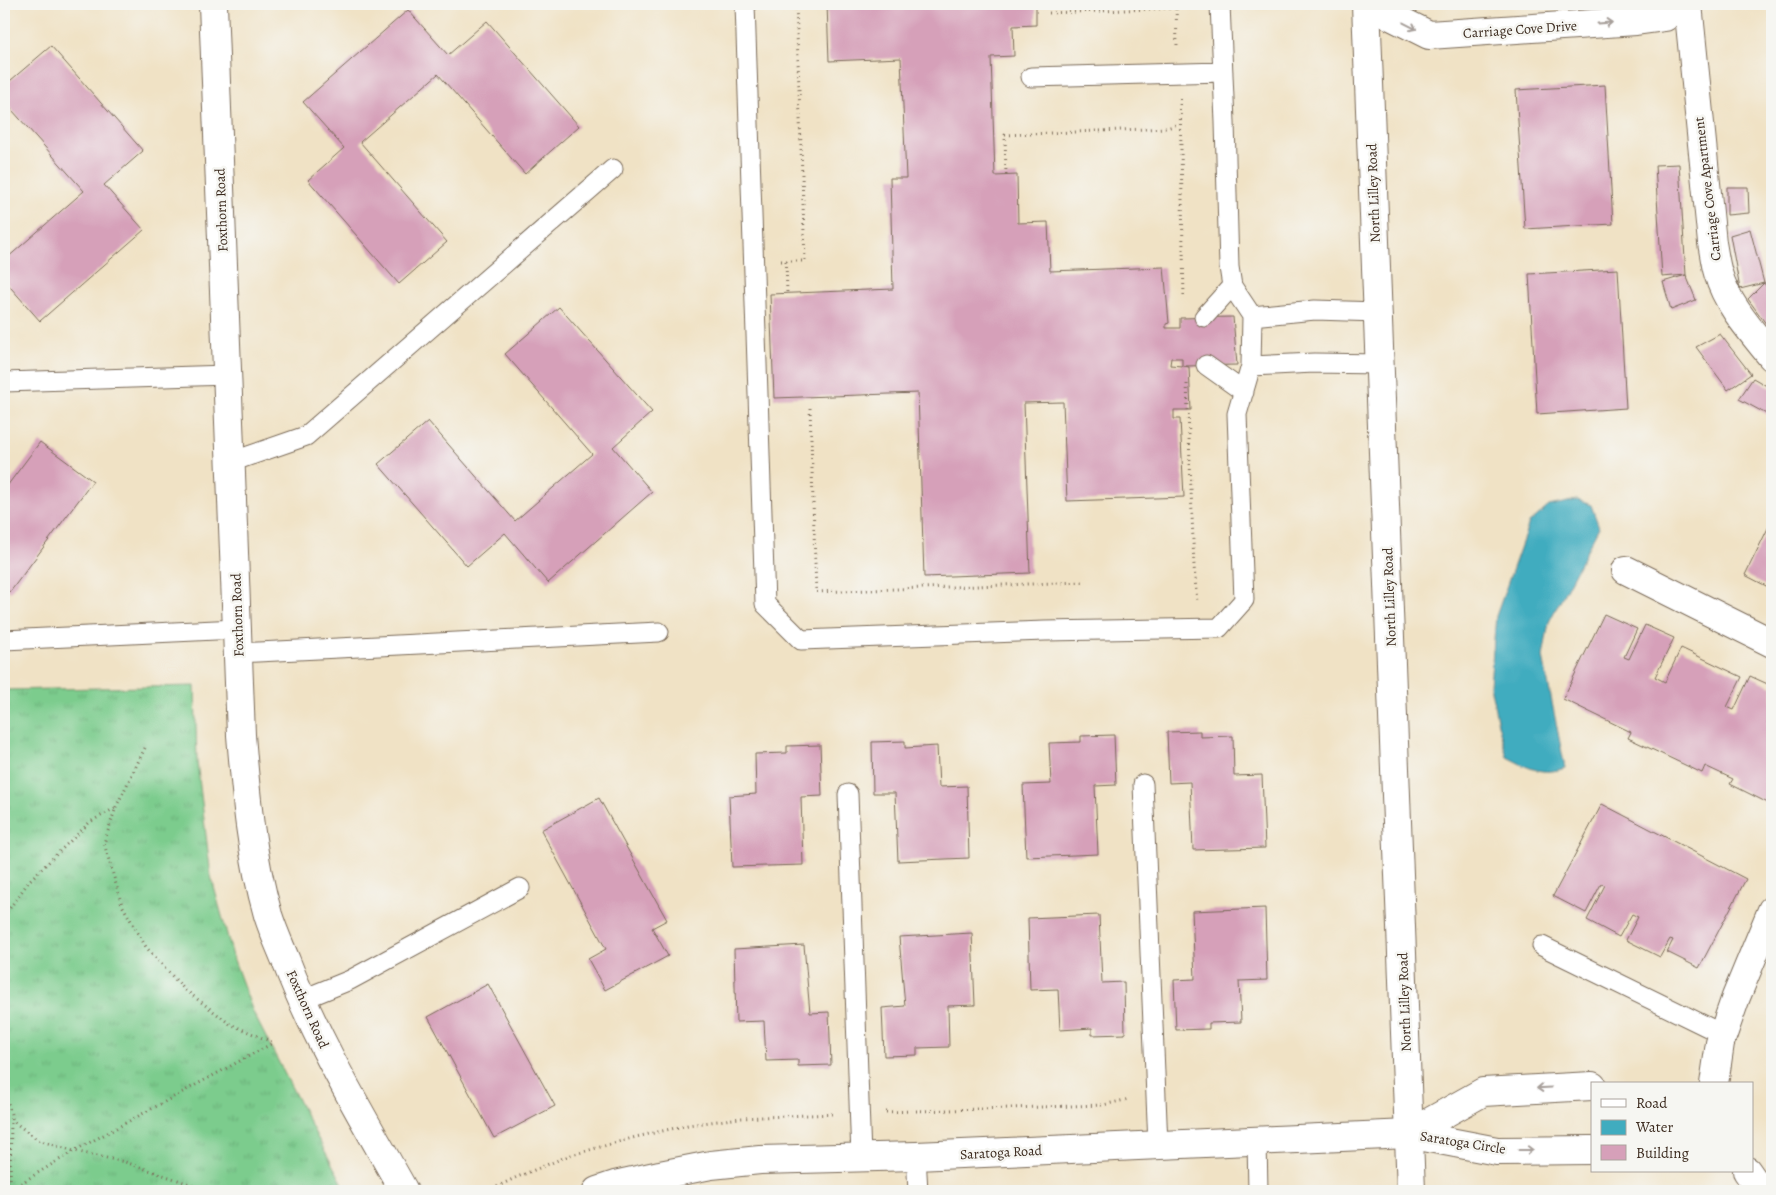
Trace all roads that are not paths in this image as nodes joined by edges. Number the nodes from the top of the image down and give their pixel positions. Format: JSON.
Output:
{"nodes":[{"id":1,"x":213,"y":4,"type":"edge"},
{"id":2,"x":745,"y":4,"type":"edge"},
{"id":3,"x":1220,"y":4,"type":"edge"},
{"id":4,"x":1366,"y":4,"type":"edge"},
{"id":5,"x":1675,"y":4,"type":"edge"},
{"id":6,"x":1688,"y":4,"type":"edge"},
{"id":7,"x":1223,"y":72,"type":"junction"},
{"id":8,"x":1031,"y":77,"type":"dead end"},
{"id":9,"x":613,"y":169,"type":"dead end"},
{"id":10,"x":1232,"y":286,"type":"junction"},
{"id":11,"x":1378,"y":312,"type":"junction"},
{"id":12,"x":1252,"y":316,"type":"junction"},
{"id":13,"x":1204,"y":318,"type":"dead end"},
{"id":14,"x":1772,"y":357,"type":"edge"},
{"id":15,"x":1380,"y":364,"type":"junction"},
{"id":16,"x":1206,"y":366,"type":"dead end"},
{"id":17,"x":1251,"y":366,"type":"junction"},
{"id":18,"x":228,"y":375,"type":"junction"},
{"id":19,"x":4,"y":382,"type":"edge"},
{"id":20,"x":1244,"y":392,"type":"junction"},
{"id":21,"x":231,"y":462,"type":"junction"},
{"id":22,"x":1626,"y":570,"type":"dead end"},
{"id":23,"x":659,"y":632,"type":"dead end"},
{"id":24,"x":4,"y":640,"type":"edge"},
{"id":25,"x":238,"y":641,"type":"junction"},
{"id":26,"x":1772,"y":643,"type":"edge"},
{"id":27,"x":1142,"y":784,"type":"dead end"},
{"id":28,"x":848,"y":794,"type":"dead end"},
{"id":29,"x":520,"y":888,"type":"dead end"},
{"id":30,"x":1772,"y":910,"type":"edge"},
{"id":31,"x":1542,"y":946,"type":"dead end"},
{"id":32,"x":301,"y":1000,"type":"junction"},
{"id":33,"x":1724,"y":1035,"type":"junction"},
{"id":34,"x":1714,"y":1082,"type":"edge"},
{"id":35,"x":1591,"y":1086,"type":"edge"},
{"id":36,"x":1408,"y":1134,"type":"junction"},
{"id":37,"x":1257,"y":1141,"type":"junction"},
{"id":38,"x":1158,"y":1145,"type":"junction"},
{"id":39,"x":1591,"y":1150,"type":"edge"},
{"id":40,"x":916,"y":1156,"type":"junction"},
{"id":41,"x":861,"y":1157,"type":"junction"},
{"id":42,"x":1747,"y":1172,"type":"edge"},
{"id":43,"x":662,"y":1183,"type":"edge"},
{"id":44,"x":404,"y":1191,"type":"edge"},
{"id":45,"x":597,"y":1191,"type":"edge"},
{"id":46,"x":918,"y":1191,"type":"edge"},
{"id":47,"x":1258,"y":1191,"type":"edge"},
{"id":48,"x":1411,"y":1191,"type":"edge"},
{"id":49,"x":1761,"y":1191,"type":"edge"}],
"edges":[{"from":1,"to":18,"type":"street","name":"Foxthorn Road"},
{"from":2,"to":20,"type":"lane"},
{"from":3,"to":7,"type":"lane"},
{"from":4,"to":5,"type":"street","name":"Carriage Cove Drive","one_way":true},
{"from":4,"to":11,"type":"street","name":"North Lilley Road"},
{"from":6,"to":14,"type":"street","name":"Carriage Cove Apartment"},
{"from":7,"to":8,"type":"lane"},
{"from":7,"to":10,"type":"lane"},
{"from":9,"to":21,"type":"lane"},
{"from":10,"to":12,"type":"lane"},
{"from":10,"to":13,"type":"lane"},
{"from":11,"to":12,"type":"lane"},
{"from":11,"to":15,"type":"street","name":"North Lilley Road"},
{"from":12,"to":17,"type":"lane"},
{"from":15,"to":17,"type":"lane"},
{"from":15,"to":36,"type":"street","name":"North Lilley Road"},
{"from":16,"to":20,"type":"lane"},
{"from":17,"to":20,"type":"lane"},
{"from":18,"to":19,"type":"lane"},
{"from":18,"to":21,"type":"street","name":"Foxthorn Road"},
{"from":21,"to":25,"type":"street","name":"Foxthorn Road"},
{"from":22,"to":26,"type":"street"},
{"from":23,"to":25,"type":"lane"},
{"from":24,"to":25,"type":"lane"},
{"from":25,"to":32,"type":"street","name":"Foxthorn Road"},
{"from":27,"to":38,"type":"lane"},
{"from":28,"to":41,"type":"lane"},
{"from":29,"to":32,"type":"lane"},
{"from":30,"to":33,"type":"street"},
{"from":31,"to":33,"type":"lane"},
{"from":32,"to":44,"type":"street","name":"Foxthorn Road"},
{"from":33,"to":34,"type":"street"},
{"from":35,"to":36,"type":"street","name":"Saratoga Circle","one_way":true},
{"from":36,"to":37,"type":"street","name":"Saratoga Road"},
{"from":36,"to":39,"type":"street","name":"Saratoga Circle","one_way":true},
{"from":36,"to":48,"type":"street","name":"North Lilley Road"},
{"from":37,"to":38,"type":"street","name":"Saratoga Road"},
{"from":37,"to":47,"type":"lane"},
{"from":38,"to":40,"type":"street","name":"Saratoga Road"},
{"from":40,"to":41,"type":"street","name":"Saratoga Road"},
{"from":40,"to":46,"type":"lane"},
{"from":41,"to":43,"type":"street","name":"Saratoga Road"},
{"from":42,"to":49,"type":"street"},
{"from":43,"to":45,"type":"street","name":"Saratoga Road"}]}
